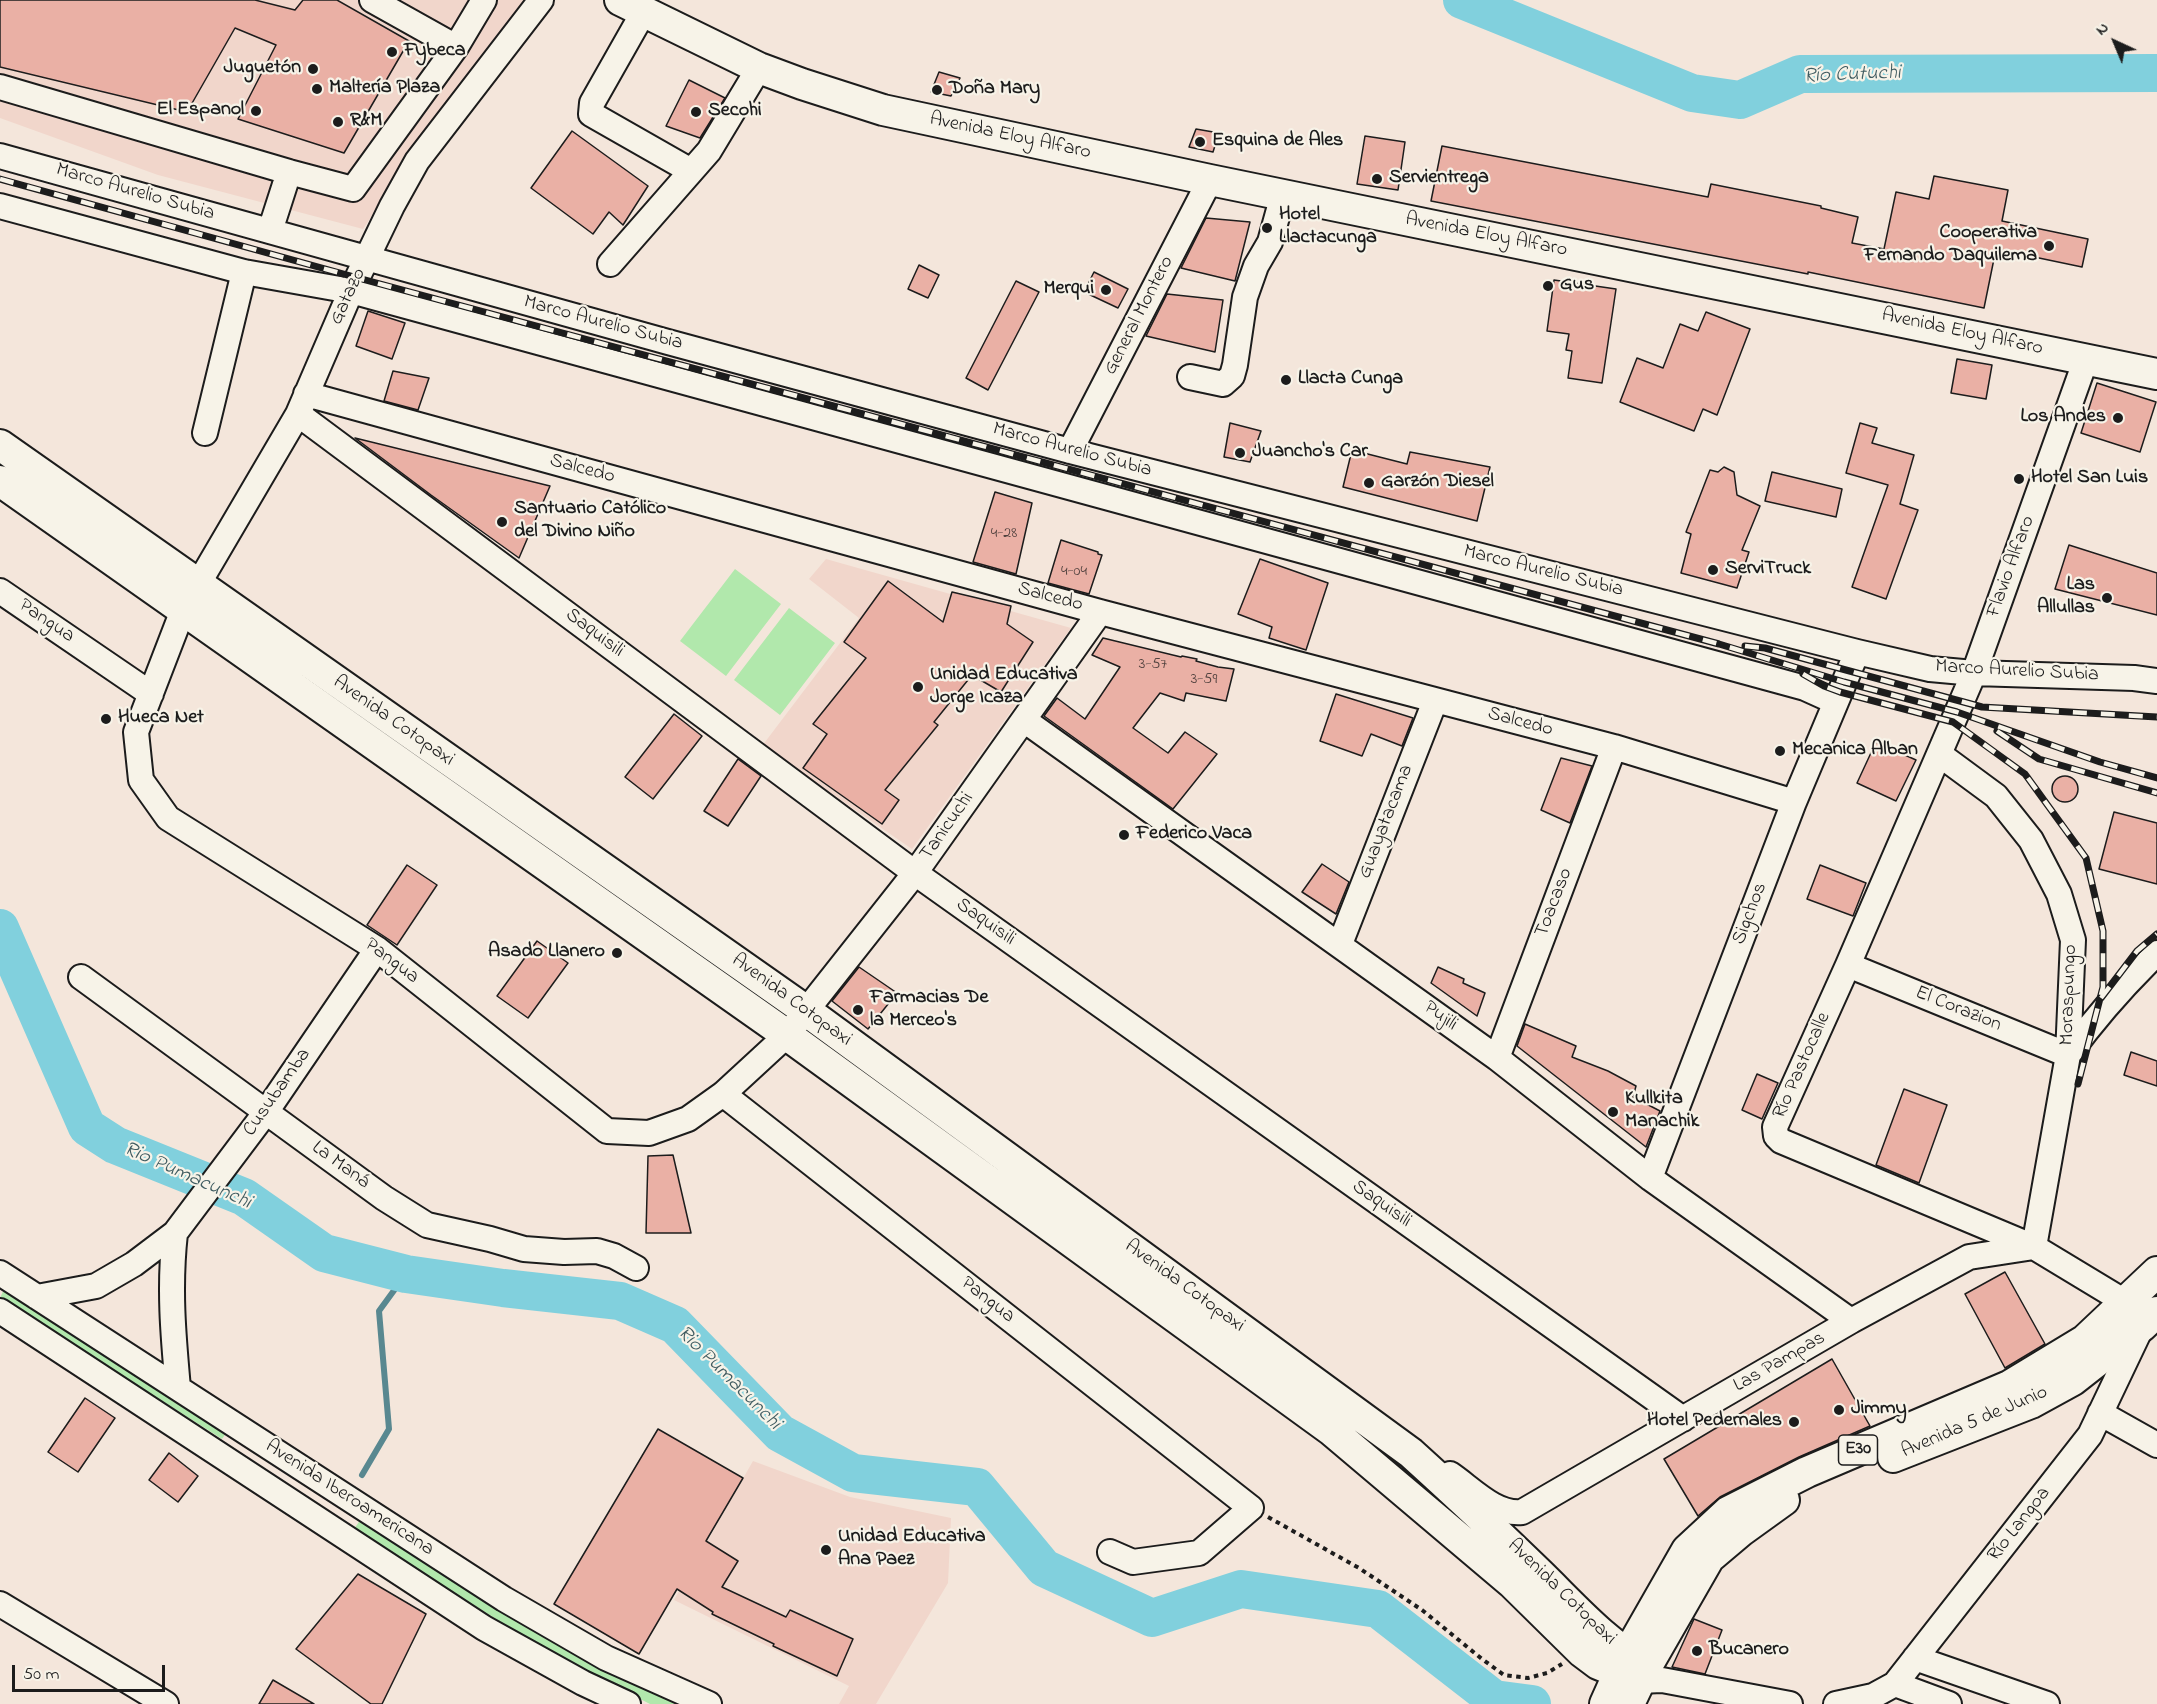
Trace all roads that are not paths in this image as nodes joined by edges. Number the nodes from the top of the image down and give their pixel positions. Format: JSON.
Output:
{"nodes":[{"id":1,"x":372,"y":0,"type":"edge"},
{"id":2,"x":484,"y":0,"type":"edge"},
{"id":3,"x":542,"y":0,"type":"edge"},
{"id":4,"x":632,"y":6,"type":"edge"},
{"id":5,"x":456,"y":47,"type":"junction"},
{"id":6,"x":759,"y":68,"type":"junction"},
{"id":7,"x":0,"y":87,"type":"edge"},
{"id":8,"x":0,"y":156,"type":"edge"},
{"id":9,"x":691,"y":171,"type":"junction"},
{"id":10,"x":289,"y":172,"type":"junction"},
{"id":11,"x":1210,"y":180,"type":"junction"},
{"id":12,"x":1283,"y":195,"type":"junction"},
{"id":13,"x":0,"y":206,"type":"edge"},
{"id":14,"x":270,"y":231,"type":"junction"},
{"id":15,"x":367,"y":258,"type":"junction"},
{"id":16,"x":610,"y":264,"type":"dead end"},
{"id":17,"x":244,"y":272,"type":"junction"},
{"id":18,"x":351,"y":291,"type":"junction"},
{"id":19,"x":2086,"y":359,"type":"junction"},
{"id":20,"x":2157,"y":374,"type":"edge"},
{"id":21,"x":1190,"y":377,"type":"dead end"},
{"id":22,"x":302,"y":404,"type":"junction"},
{"id":23,"x":205,"y":433,"type":"dead end"},
{"id":24,"x":0,"y":445,"type":"edge"},
{"id":25,"x":1070,"y":451,"type":"junction"},
{"id":26,"x":0,"y":481,"type":"edge"},
{"id":27,"x":0,"y":591,"type":"edge"},
{"id":28,"x":190,"y":597,"type":"junction"},
{"id":29,"x":1100,"y":612,"type":"junction"},
{"id":30,"x":1857,"y":652,"type":"junction"},
{"id":31,"x":1974,"y":673,"type":"junction"},
{"id":32,"x":2157,"y":681,"type":"edge"},
{"id":33,"x":151,"y":694,"type":"junction"},
{"id":34,"x":1435,"y":701,"type":"junction"},
{"id":35,"x":1836,"y":702,"type":"junction"},
{"id":36,"x":1024,"y":720,"type":"junction"},
{"id":37,"x":1614,"y":747,"type":"junction"},
{"id":38,"x":1939,"y":754,"type":"junction"},
{"id":39,"x":1794,"y":802,"type":"junction"},
{"id":40,"x":520,"y":810,"type":"junction"},
{"id":41,"x":503,"y":835,"type":"junction"},
{"id":42,"x":915,"y":873,"type":"junction"},
{"id":43,"x":1340,"y":944,"type":"junction"},
{"id":44,"x":377,"y":950,"type":"junction"},
{"id":45,"x":2157,"y":953,"type":"edge"},
{"id":46,"x":1848,"y":964,"type":"junction"},
{"id":47,"x":81,"y":977,"type":"dead end"},
{"id":48,"x":805,"y":1011,"type":"junction"},
{"id":49,"x":787,"y":1035,"type":"junction"},
{"id":50,"x":2068,"y":1055,"type":"junction"},
{"id":51,"x":1497,"y":1058,"type":"junction"},
{"id":52,"x":723,"y":1094,"type":"junction"},
{"id":53,"x":260,"y":1119,"type":"junction"},
{"id":54,"x":1650,"y":1178,"type":"junction"},
{"id":55,"x":181,"y":1227,"type":"junction"},
{"id":56,"x":2034,"y":1248,"type":"junction"},
{"id":57,"x":636,"y":1268,"type":"dead end"},
{"id":58,"x":2157,"y":1272,"type":"edge"},
{"id":59,"x":0,"y":1273,"type":"edge"},
{"id":60,"x":37,"y":1297,"type":"junction"},
{"id":61,"x":2125,"y":1302,"type":"junction"},
{"id":62,"x":0,"y":1311,"type":"edge"},
{"id":63,"x":2149,"y":1319,"type":"edge"},
{"id":64,"x":1851,"y":1321,"type":"junction"},
{"id":65,"x":178,"y":1388,"type":"junction"},
{"id":66,"x":2100,"y":1413,"type":"junction"},
{"id":67,"x":1683,"y":1419,"type":"junction"},
{"id":68,"x":2157,"y":1445,"type":"edge"},
{"id":69,"x":1411,"y":1453,"type":"junction"},
{"id":70,"x":330,"y":1487,"type":"junction"},
{"id":71,"x":314,"y":1515,"type":"junction"},
{"id":72,"x":1110,"y":1552,"type":"dead end"},
{"id":73,"x":1,"y":1608,"type":"edge"},
{"id":74,"x":1915,"y":1658,"type":"junction"},
{"id":75,"x":1630,"y":1682,"type":"edge"},
{"id":76,"x":1895,"y":1684,"type":"junction"},
{"id":77,"x":166,"y":1704,"type":"edge"},
{"id":78,"x":628,"y":1704,"type":"edge"},
{"id":79,"x":709,"y":1704,"type":"edge"},
{"id":80,"x":1790,"y":1704,"type":"edge"},
{"id":81,"x":1836,"y":1704,"type":"edge"},
{"id":82,"x":1949,"y":1704,"type":"edge"},
{"id":83,"x":2047,"y":1704,"type":"edge"}],
"edges":[{"from":1,"to":5,"type":"street"},
{"from":2,"to":5,"type":"street"},
{"from":3,"to":15,"type":"street","name":"Gatazo"},
{"from":4,"to":6,"type":"main road","name":"Avenida Eloy Alfaro"},
{"from":4,"to":9,"type":"street"},
{"from":5,"to":10,"type":"street"},
{"from":6,"to":9,"type":"street"},
{"from":6,"to":11,"type":"main road","name":"Avenida Eloy Alfaro"},
{"from":7,"to":10,"type":"street"},
{"from":8,"to":14,"type":"street","name":"Marco Aurelio Subia"},
{"from":9,"to":16,"type":"street"},
{"from":10,"to":14,"type":"street"},
{"from":11,"to":12,"type":"main road","name":"Avenida Eloy Alfaro"},
{"from":11,"to":25,"type":"street","name":"General Montero"},
{"from":12,"to":19,"type":"main road","name":"Avenida Eloy Alfaro"},
{"from":12,"to":21,"type":"street"},
{"from":13,"to":17,"type":"street","name":"Marco Aurelio Subia"},
{"from":14,"to":15,"type":"street","name":"Marco Aurelio Subia"},
{"from":15,"to":18,"type":"street","name":"Gatazo"},
{"from":15,"to":25,"type":"street","name":"Marco Aurelio Subia"},
{"from":17,"to":18,"type":"street","name":"Marco Aurelio Subia"},
{"from":17,"to":23,"type":"street"},
{"from":18,"to":22,"type":"street","name":"Gatazo"},
{"from":18,"to":35,"type":"street","name":"Marco Aurelio Subia"},
{"from":19,"to":20,"type":"main road","name":"Avenida Eloy Alfaro"},
{"from":19,"to":31,"type":"street","name":"Flavio Alfaro"},
{"from":22,"to":28,"type":"street","name":"Gatazo"},
{"from":22,"to":29,"type":"street","name":"Salcedo"},
{"from":22,"to":42,"type":"street","name":"Saquisili"},
{"from":24,"to":28,"type":"main road","name":"Avenida Cotopaxi"},
{"from":25,"to":30,"type":"street","name":"Marco Aurelio Subia"},
{"from":26,"to":28,"type":"main road","name":"Avenida Cotopaxi"},
{"from":27,"to":33,"type":"street","name":"Pangua"},
{"from":28,"to":33,"type":"street","name":"Pangua"},
{"from":28,"to":40,"type":"main road","name":"Avenida Cotopaxi"},
{"from":28,"to":41,"type":"main road","name":"Avenida Cotopaxi"},
{"from":29,"to":34,"type":"street","name":"Salcedo"},
{"from":29,"to":36,"type":"street","name":"Tanicuchi"},
{"from":30,"to":31,"type":"street","name":"Marco Aurelio Subia"},
{"from":30,"to":35,"type":"street","name":"Sigchos"},
{"from":31,"to":32,"type":"street","name":"Marco Aurelio Subia"},
{"from":31,"to":38,"type":"street","name":"Río Pastocalle"},
{"from":33,"to":44,"type":"street","name":"Pangua"},
{"from":34,"to":37,"type":"street","name":"Salcedo"},
{"from":34,"to":43,"type":"street","name":"Guayatacama"},
{"from":35,"to":39,"type":"street","name":"Sigchos"},
{"from":36,"to":42,"type":"street","name":"Tanicuchi"},
{"from":36,"to":43,"type":"street","name":"Pujili"},
{"from":37,"to":39,"type":"street","name":"Salcedo"},
{"from":37,"to":51,"type":"street","name":"Toacaso"},
{"from":38,"to":46,"type":"street","name":"Río Pastocalle"},
{"from":38,"to":50,"type":"street","name":"Moraspungo"},
{"from":39,"to":54,"type":"street","name":"Sigchos"},
{"from":40,"to":41,"type":"main road"},
{"from":40,"to":48,"type":"main road","name":"Avenida Cotopaxi"},
{"from":41,"to":49,"type":"main road","name":"Avenida Cotopaxi"},
{"from":42,"to":48,"type":"street","name":"Tanicuchi"},
{"from":42,"to":67,"type":"street","name":"Saquisili"},
{"from":43,"to":51,"type":"street","name":"Pujili"},
{"from":44,"to":52,"type":"street","name":"Pangua"},
{"from":44,"to":53,"type":"street","name":"Cusubamba"},
{"from":45,"to":50,"type":"street"},
{"from":46,"to":50,"type":"street","name":"El Corazion"},
{"from":46,"to":56,"type":"street","name":"Río Pastocalle"},
{"from":47,"to":53,"type":"street","name":"La Maná"},
{"from":48,"to":49,"type":"street","name":"Tanicuchi"},
{"from":48,"to":69,"type":"main road","name":"Avenida Cotopaxi"},
{"from":49,"to":52,"type":"street","name":"Pangua"},
{"from":49,"to":75,"type":"main road","name":"Avenida Cotopaxi"},
{"from":50,"to":56,"type":"street","name":"Moraspungo"},
{"from":51,"to":54,"type":"street","name":"Pujili"},
{"from":52,"to":72,"type":"street","name":"Pangua"},
{"from":53,"to":55,"type":"street","name":"Cusubamba"},
{"from":53,"to":57,"type":"street","name":"La Maná"},
{"from":54,"to":64,"type":"street","name":"Pujili"},
{"from":55,"to":60,"type":"street","name":"Cusubamba"},
{"from":55,"to":65,"type":"street","name":"Cusubamba"},
{"from":56,"to":61,"type":"street","name":"Río Pastocalle"},
{"from":56,"to":64,"type":"street","name":"Las Pampas"},
{"from":58,"to":61,"type":"main road","name":"Avenida 5 de Junio","number":"E30"},
{"from":59,"to":60,"type":"street","name":"Avenida Iberoamericana"},
{"from":60,"to":65,"type":"street","name":"Avenida Iberoamericana"},
{"from":61,"to":63,"type":"street"},
{"from":61,"to":75,"type":"main road","name":"Avenida 5 de Junio","number":"E30"},
{"from":62,"to":71,"type":"street","name":"Avenida Iberoamericana"},
{"from":63,"to":66,"type":"street","name":"Río Langoa"},
{"from":63,"to":75,"type":"main road","name":"Avenida 5 de Junio","number":"E30"},
{"from":64,"to":67,"type":"street","name":"Las Pampas"},
{"from":65,"to":70,"type":"street","name":"Avenida Iberoamericana"},
{"from":66,"to":68,"type":"street"},
{"from":66,"to":74,"type":"street","name":"Río Langoa"},
{"from":67,"to":69,"type":"street","name":"Las Pampas"},
{"from":69,"to":75,"type":"main road","name":"Avenida Cotopaxi"},
{"from":70,"to":71,"type":"street"},
{"from":70,"to":79,"type":"street","name":"Avenida Iberoamericana"},
{"from":71,"to":78,"type":"street","name":"Avenida Iberoamericana"},
{"from":73,"to":77,"type":"street"},
{"from":74,"to":76,"type":"street","name":"Río Langoa"},
{"from":74,"to":83,"type":"street"},
{"from":75,"to":80,"type":"street"},
{"from":76,"to":81,"type":"street","name":"Río Langoa"},
{"from":76,"to":82,"type":"street"}]}
